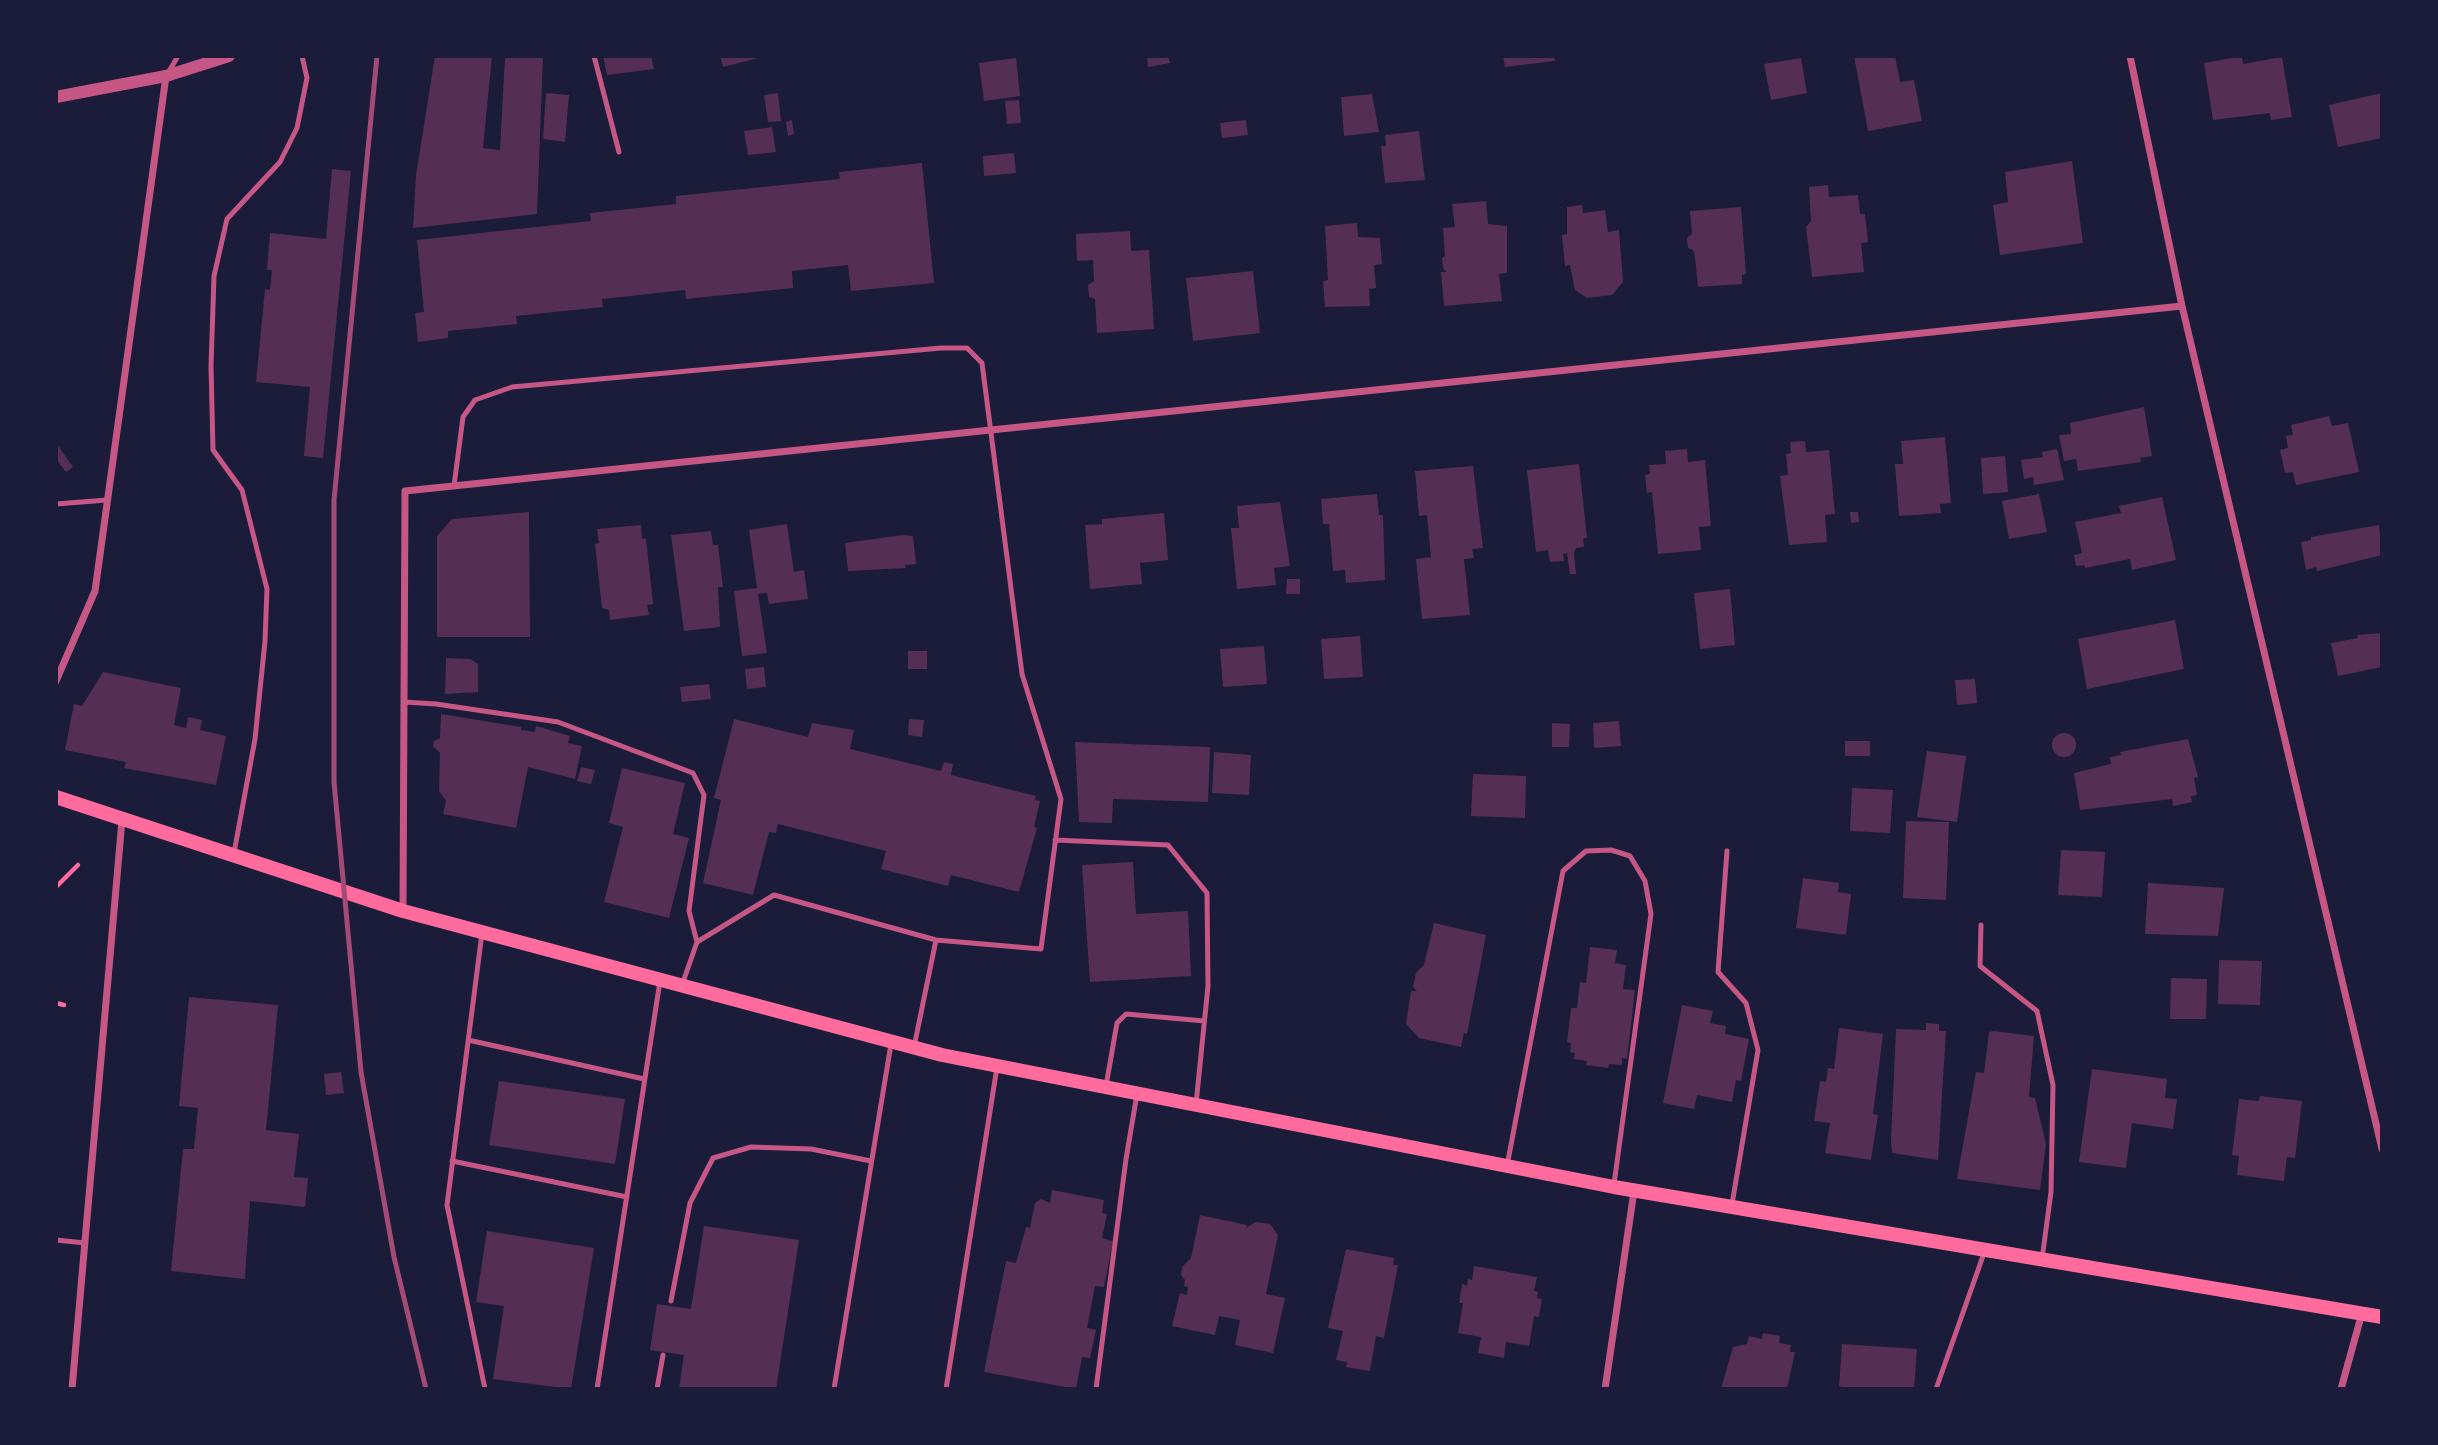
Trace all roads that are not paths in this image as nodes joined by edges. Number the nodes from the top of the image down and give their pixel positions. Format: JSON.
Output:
{"nodes":[{"id":1,"x":178,"y":56,"type":"edge"},
{"id":2,"x":229,"y":56,"type":"edge"},
{"id":3,"x":302,"y":56,"type":"edge"},
{"id":4,"x":594,"y":56,"type":"edge"},
{"id":5,"x":2130,"y":56,"type":"edge"},
{"id":6,"x":166,"y":76,"type":"junction"},
{"id":7,"x":56,"y":97,"type":"edge"},
{"id":8,"x":619,"y":152,"type":"dead end"},
{"id":9,"x":2182,"y":306,"type":"junction"},
{"id":10,"x":993,"y":430,"type":"junction"},
{"id":11,"x":454,"y":486,"type":"junction"},
{"id":12,"x":107,"y":500,"type":"junction"},
{"id":13,"x":56,"y":504,"type":"edge"},
{"id":14,"x":56,"y":681,"type":"edge"},
{"id":15,"x":404,"y":702,"type":"junction"},
{"id":16,"x":56,"y":797,"type":"edge"},
{"id":17,"x":122,"y":820,"type":"junction"},
{"id":18,"x":1055,"y":840,"type":"junction"},
{"id":19,"x":1727,"y":851,"type":"dead end"},
{"id":20,"x":233,"y":856,"type":"junction"},
{"id":21,"x":403,"y":911,"type":"junction"},
{"id":22,"x":1981,"y":925,"type":"dead end"},
{"id":23,"x":482,"y":933,"type":"junction"},
{"id":24,"x":936,"y":940,"type":"junction"},
{"id":25,"x":696,"y":942,"type":"junction"},
{"id":26,"x":660,"y":981,"type":"junction"},
{"id":27,"x":681,"y":987,"type":"junction"},
{"id":28,"x":1203,"y":1021,"type":"junction"},
{"id":29,"x":468,"y":1040,"type":"junction"},
{"id":30,"x":891,"y":1041,"type":"junction"},
{"id":31,"x":914,"y":1047,"type":"junction"},
{"id":32,"x":998,"y":1065,"type":"junction"},
{"id":33,"x":644,"y":1079,"type":"junction"},
{"id":34,"x":1106,"y":1087,"type":"junction"},
{"id":35,"x":1138,"y":1093,"type":"junction"},
{"id":36,"x":1195,"y":1104,"type":"junction"},
{"id":37,"x":2382,"y":1149,"type":"edge"},
{"id":38,"x":452,"y":1161,"type":"junction"},
{"id":39,"x":871,"y":1161,"type":"junction"},
{"id":40,"x":1507,"y":1166,"type":"junction"},
{"id":41,"x":1614,"y":1187,"type":"junction"},
{"id":42,"x":1634,"y":1191,"type":"junction"},
{"id":43,"x":627,"y":1197,"type":"junction"},
{"id":44,"x":1731,"y":1207,"type":"junction"},
{"id":45,"x":56,"y":1240,"type":"edge"},
{"id":46,"x":85,"y":1244,"type":"junction"},
{"id":47,"x":1985,"y":1250,"type":"junction"},
{"id":48,"x":2042,"y":1259,"type":"junction"},
{"id":49,"x":671,"y":1301,"type":"dead end"},
{"id":50,"x":2362,"y":1313,"type":"junction"},
{"id":51,"x":2382,"y":1317,"type":"edge"},
{"id":52,"x":663,"y":1355,"type":"dead end"},
{"id":53,"x":72,"y":1389,"type":"edge"},
{"id":54,"x":485,"y":1389,"type":"edge"},
{"id":55,"x":597,"y":1389,"type":"edge"},
{"id":56,"x":657,"y":1389,"type":"edge"},
{"id":57,"x":834,"y":1389,"type":"edge"},
{"id":58,"x":946,"y":1389,"type":"edge"},
{"id":59,"x":1096,"y":1389,"type":"edge"},
{"id":60,"x":1605,"y":1389,"type":"edge"},
{"id":61,"x":1936,"y":1389,"type":"edge"},
{"id":62,"x":2341,"y":1389,"type":"edge"}],
"edges":[{"from":1,"to":6,"type":"lane"},
{"from":2,"to":6,"type":"street"},
{"from":3,"to":20,"type":"lane"},
{"from":4,"to":8,"type":"lane"},
{"from":5,"to":9,"type":"street"},
{"from":6,"to":7,"type":"street"},
{"from":6,"to":12,"type":"street"},
{"from":9,"to":10,"type":"street"},
{"from":9,"to":37,"type":"street"},
{"from":10,"to":11,"type":"street"},
{"from":10,"to":11,"type":"lane"},
{"from":10,"to":18,"type":"lane"},
{"from":11,"to":15,"type":"street"},
{"from":12,"to":13,"type":"lane"},
{"from":12,"to":14,"type":"street"},
{"from":15,"to":21,"type":"street"},
{"from":15,"to":25,"type":"lane"},
{"from":16,"to":17,"type":"main road"},
{"from":17,"to":20,"type":"main road"},
{"from":17,"to":46,"type":"street"},
{"from":18,"to":24,"type":"lane"},
{"from":18,"to":28,"type":"lane"},
{"from":19,"to":44,"type":"lane"},
{"from":20,"to":21,"type":"main road"},
{"from":21,"to":23,"type":"main road"},
{"from":22,"to":48,"type":"lane"},
{"from":23,"to":26,"type":"main road"},
{"from":23,"to":29,"type":"lane"},
{"from":24,"to":25,"type":"lane"},
{"from":24,"to":31,"type":"lane"},
{"from":25,"to":27,"type":"lane"},
{"from":26,"to":27,"type":"main road"},
{"from":26,"to":33,"type":"lane"},
{"from":27,"to":30,"type":"main road"},
{"from":28,"to":34,"type":"lane"},
{"from":28,"to":36,"type":"lane"},
{"from":29,"to":33,"type":"lane"},
{"from":29,"to":38,"type":"lane"},
{"from":30,"to":31,"type":"main road"},
{"from":30,"to":39,"type":"lane"},
{"from":31,"to":32,"type":"main road"},
{"from":32,"to":34,"type":"main road"},
{"from":32,"to":58,"type":"lane"},
{"from":33,"to":43,"type":"lane"},
{"from":34,"to":35,"type":"main road"},
{"from":35,"to":36,"type":"main road"},
{"from":35,"to":59,"type":"lane"},
{"from":36,"to":40,"type":"main road"},
{"from":38,"to":43,"type":"lane"},
{"from":38,"to":54,"type":"lane"},
{"from":39,"to":49,"type":"lane"},
{"from":39,"to":57,"type":"lane"},
{"from":40,"to":41,"type":"main road"},
{"from":40,"to":41,"type":"lane"},
{"from":41,"to":42,"type":"main road"},
{"from":42,"to":44,"type":"main road"},
{"from":42,"to":60,"type":"street"},
{"from":43,"to":55,"type":"lane"},
{"from":44,"to":47,"type":"main road"},
{"from":45,"to":46,"type":"lane"},
{"from":46,"to":53,"type":"street"},
{"from":47,"to":48,"type":"main road"},
{"from":47,"to":61,"type":"lane"},
{"from":48,"to":50,"type":"main road"},
{"from":50,"to":51,"type":"main road"},
{"from":50,"to":62,"type":"street"},
{"from":52,"to":56,"type":"lane"}]}
